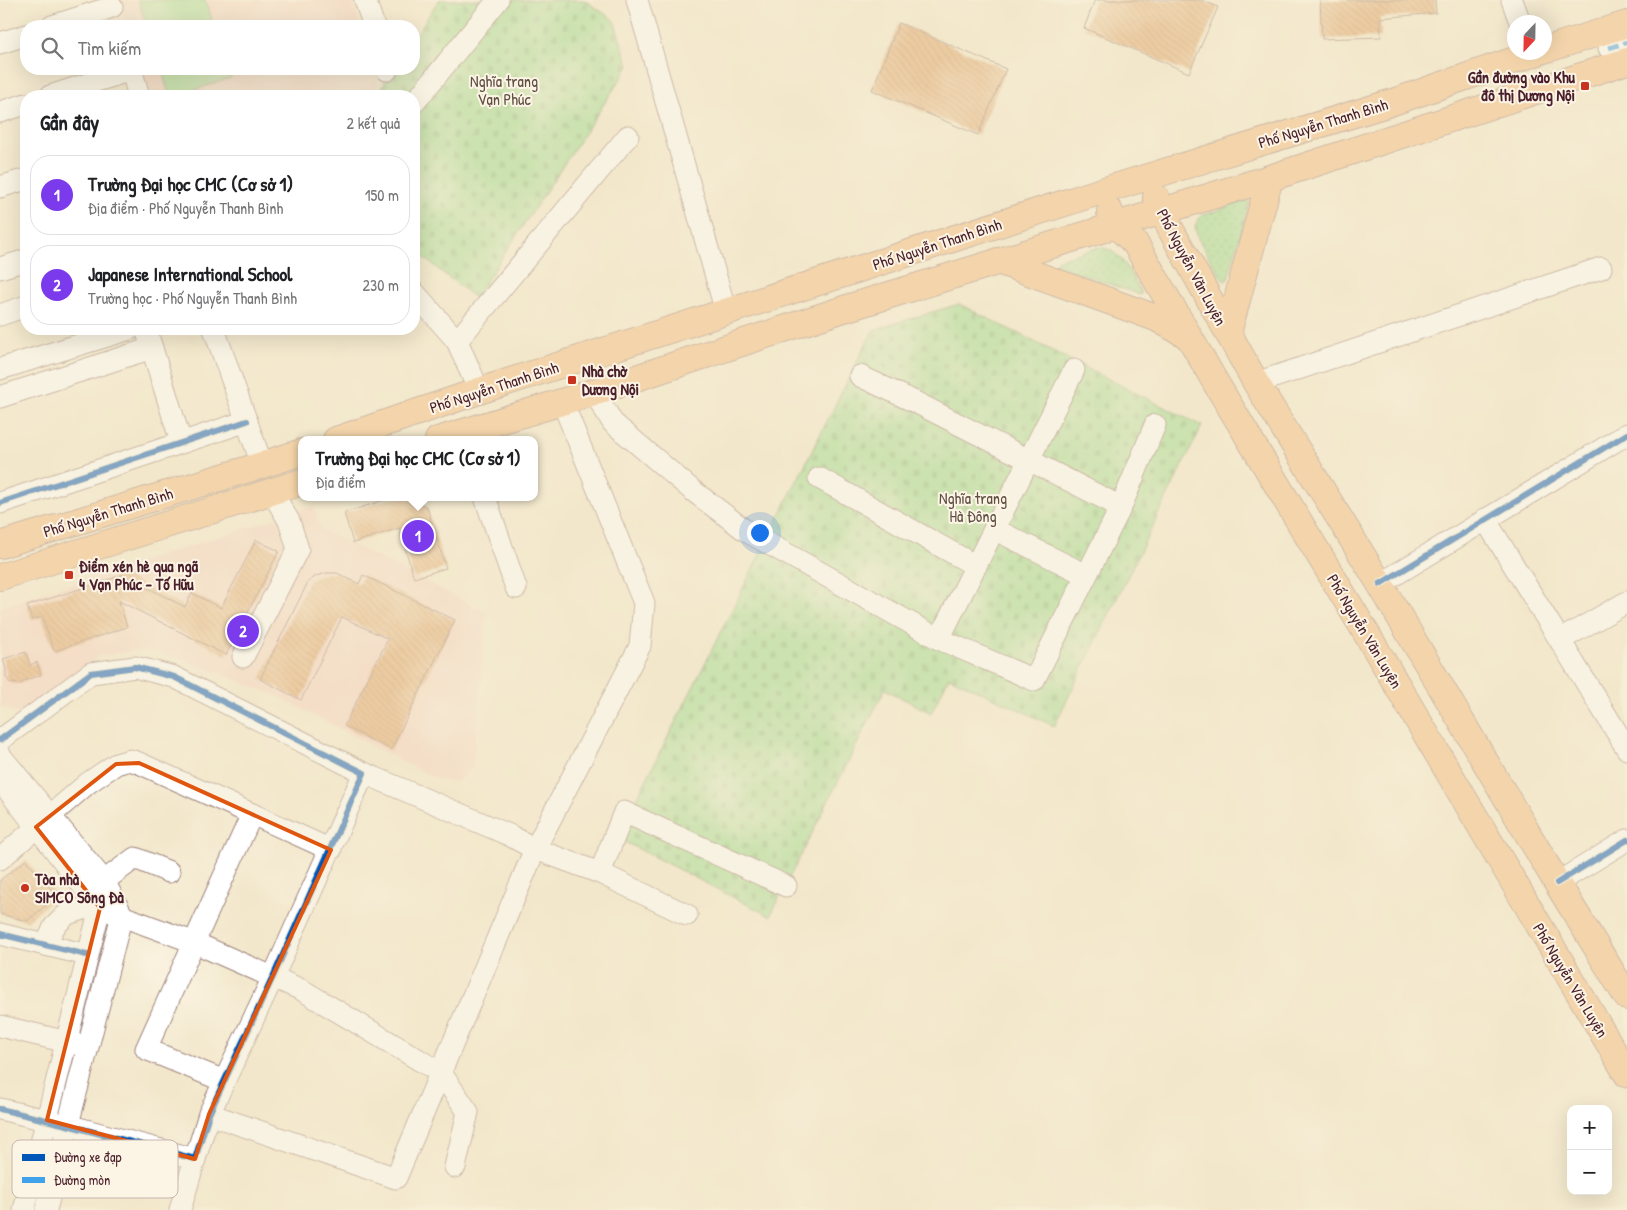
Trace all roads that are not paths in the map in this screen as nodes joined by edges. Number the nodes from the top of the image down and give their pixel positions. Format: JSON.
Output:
{"nodes":[{"id":1,"x":365,"y":0,"type":"edge"},
{"id":2,"x":498,"y":0,"type":"edge"},
{"id":3,"x":637,"y":0,"type":"edge"},
{"id":4,"x":1512,"y":0,"type":"edge"},
{"id":5,"x":113,"y":11,"type":"edge"},
{"id":6,"x":1517,"y":15,"type":"edge"},
{"id":7,"x":76,"y":20,"type":"edge"},
{"id":8,"x":372,"y":20,"type":"edge"},
{"id":9,"x":1627,"y":24,"type":"edge"},
{"id":10,"x":20,"y":36,"type":"edge"},
{"id":11,"x":0,"y":43,"type":"edge"},
{"id":12,"x":1552,"y":48,"type":"edge"},
{"id":13,"x":1621,"y":50,"type":"edge"},
{"id":14,"x":1516,"y":60,"type":"edge"},
{"id":15,"x":113,"y":75,"type":"edge"},
{"id":16,"x":133,"y":75,"type":"edge"},
{"id":17,"x":68,"y":90,"type":"edge"},
{"id":18,"x":137,"y":90,"type":"edge"},
{"id":19,"x":420,"y":96,"type":"edge"},
{"id":20,"x":20,"y":106,"type":"edge"},
{"id":21,"x":0,"y":112,"type":"edge"},
{"id":22,"x":628,"y":136,"type":"dead end"},
{"id":23,"x":1147,"y":177,"type":"junction"},
{"id":24,"x":1270,"y":178,"type":"junction"},
{"id":25,"x":20,"y":181,"type":"edge"},
{"id":26,"x":0,"y":187,"type":"edge"},
{"id":27,"x":1102,"y":191,"type":"junction"},
{"id":28,"x":1162,"y":211,"type":"junction"},
{"id":29,"x":1116,"y":225,"type":"junction"},
{"id":30,"x":998,"y":260,"type":"junction"},
{"id":31,"x":20,"y":262,"type":"edge"},
{"id":32,"x":0,"y":268,"type":"edge"},
{"id":33,"x":1601,"y":268,"type":"dead end"},
{"id":34,"x":420,"y":299,"type":"edge"},
{"id":35,"x":20,"y":308,"type":"edge"},
{"id":36,"x":726,"y":312,"type":"junction"},
{"id":37,"x":0,"y":315,"type":"edge"},
{"id":38,"x":1228,"y":333,"type":"junction"},
{"id":39,"x":110,"y":335,"type":"edge"},
{"id":40,"x":216,"y":335,"type":"edge"},
{"id":41,"x":1189,"y":336,"type":"junction"},
{"id":42,"x":149,"y":339,"type":"edge"},
{"id":43,"x":457,"y":341,"type":"junction"},
{"id":44,"x":0,"y":369,"type":"edge"},
{"id":45,"x":1074,"y":370,"type":"dead end"},
{"id":46,"x":860,"y":376,"type":"dead end"},
{"id":47,"x":1256,"y":384,"type":"junction"},
{"id":48,"x":479,"y":390,"type":"junction"},
{"id":49,"x":594,"y":392,"type":"junction"},
{"id":50,"x":0,"y":396,"type":"edge"},
{"id":51,"x":562,"y":401,"type":"junction"},
{"id":52,"x":247,"y":421,"type":"junction"},
{"id":53,"x":1155,"y":424,"type":"dead end"},
{"id":54,"x":1627,"y":434,"type":"edge"},
{"id":55,"x":347,"y":436,"type":"edge"},
{"id":56,"x":464,"y":436,"type":"edge"},
{"id":57,"x":181,"y":442,"type":"junction"},
{"id":58,"x":298,"y":453,"type":"edge"},
{"id":59,"x":1029,"y":460,"type":"junction"},
{"id":60,"x":262,"y":465,"type":"junction"},
{"id":61,"x":819,"y":478,"type":"dead end"},
{"id":62,"x":298,"y":483,"type":"edge"},
{"id":63,"x":272,"y":492,"type":"junction"},
{"id":64,"x":486,"y":501,"type":"edge"},
{"id":65,"x":0,"y":503,"type":"edge"},
{"id":66,"x":1121,"y":507,"type":"junction"},
{"id":67,"x":1485,"y":519,"type":"junction"},
{"id":68,"x":994,"y":529,"type":"junction"},
{"id":69,"x":0,"y":545,"type":"edge"},
{"id":70,"x":976,"y":566,"type":"junction"},
{"id":71,"x":1086,"y":575,"type":"junction"},
{"id":72,"x":0,"y":578,"type":"edge"},
{"id":73,"x":1380,"y":584,"type":"junction"},
{"id":74,"x":516,"y":588,"type":"dead end"},
{"id":75,"x":1627,"y":602,"type":"edge"},
{"id":76,"x":939,"y":639,"type":"junction"},
{"id":77,"x":1560,"y":640,"type":"junction"},
{"id":78,"x":242,"y":657,"type":"dead end"},
{"id":79,"x":0,"y":740,"type":"edge"},
{"id":80,"x":1627,"y":749,"type":"edge"},
{"id":81,"x":0,"y":754,"type":"edge"},
{"id":82,"x":364,"y":773,"type":"junction"},
{"id":83,"x":0,"y":780,"type":"edge"},
{"id":84,"x":252,"y":814,"type":"junction"},
{"id":85,"x":43,"y":821,"type":"junction"},
{"id":86,"x":1627,"y":840,"type":"edge"},
{"id":87,"x":535,"y":849,"type":"junction"},
{"id":88,"x":331,"y":850,"type":"junction"},
{"id":89,"x":0,"y":859,"type":"edge"},
{"id":90,"x":169,"y":872,"type":"dead end"},
{"id":91,"x":600,"y":873,"type":"junction"},
{"id":92,"x":104,"y":881,"type":"junction"},
{"id":93,"x":1557,"y":883,"type":"junction"},
{"id":94,"x":786,"y":886,"type":"dead end"},
{"id":95,"x":100,"y":908,"type":"junction"},
{"id":96,"x":122,"y":915,"type":"junction"},
{"id":97,"x":687,"y":915,"type":"dead end"},
{"id":98,"x":0,"y":934,"type":"edge"},
{"id":99,"x":193,"y":942,"type":"junction"},
{"id":100,"x":46,"y":945,"type":"junction"},
{"id":101,"x":87,"y":954,"type":"junction"},
{"id":102,"x":273,"y":977,"type":"junction"},
{"id":103,"x":1627,"y":997,"type":"edge"},
{"id":104,"x":0,"y":1026,"type":"edge"},
{"id":105,"x":66,"y":1042,"type":"junction"},
{"id":106,"x":87,"y":1047,"type":"junction"},
{"id":107,"x":441,"y":1073,"type":"junction"},
{"id":108,"x":1627,"y":1074,"type":"edge"},
{"id":109,"x":224,"y":1081,"type":"junction"},
{"id":110,"x":0,"y":1109,"type":"edge"},
{"id":111,"x":209,"y":1114,"type":"junction"},
{"id":112,"x":57,"y":1122,"type":"junction"},
{"id":113,"x":50,"y":1140,"type":"edge"},
{"id":114,"x":55,"y":1140,"type":"edge"},
{"id":115,"x":124,"y":1140,"type":"edge"},
{"id":116,"x":178,"y":1154,"type":"edge"},
{"id":117,"x":195,"y":1159,"type":"junction"},
{"id":118,"x":455,"y":1167,"type":"dead end"},
{"id":119,"x":28,"y":1198,"type":"edge"},
{"id":120,"x":24,"y":1210,"type":"edge"},
{"id":121,"x":180,"y":1210,"type":"edge"}],
"edges":[{"from":1,"to":8,"type":"street"},
{"from":2,"to":19,"type":"street"},
{"from":3,"to":36,"type":"street"},
{"from":4,"to":6,"type":"street"},
{"from":5,"to":7,"type":"street"},
{"from":9,"to":12,"type":"main road","name":"Phố Nguyễn Thanh Bình"},
{"from":10,"to":11,"type":"street"},
{"from":13,"to":24,"type":"main road","name":"Phố Nguyễn Thanh Bình"},
{"from":14,"to":23,"type":"main road","name":"Phố Nguyễn Thanh Bình"},
{"from":15,"to":17,"type":"street"},
{"from":16,"to":18,"type":"street"},
{"from":20,"to":21,"type":"street"},
{"from":22,"to":43,"type":"street"},
{"from":23,"to":27,"type":"main road","name":"Phố Nguyễn Thanh Bình"},
{"from":23,"to":28,"type":"main road","name":"Phố Nguyễn Văn Luyện"},
{"from":24,"to":28,"type":"main road","name":"Phố Nguyễn Thanh Bình"},
{"from":24,"to":38,"type":"main road"},
{"from":25,"to":26,"type":"street"},
{"from":27,"to":29,"type":"main road","name":"Phố Nguyễn Văn Luyện"},
{"from":27,"to":36,"type":"main road","name":"Phố Nguyễn Thanh Bình"},
{"from":28,"to":29,"type":"main road","name":"Phố Nguyễn Thanh Bình"},
{"from":28,"to":38,"type":"main road","name":"Phố Nguyễn Văn Luyện"},
{"from":29,"to":30,"type":"main road","name":"Phố Nguyễn Thanh Bình"},
{"from":29,"to":41,"type":"main road","name":"Phố Nguyễn Văn Luyện"},
{"from":30,"to":41,"type":"main road"},
{"from":30,"to":49,"type":"main road","name":"Phố Nguyễn Thanh Bình"},
{"from":31,"to":32,"type":"street"},
{"from":33,"to":47,"type":"street"},
{"from":34,"to":43,"type":"street"},
{"from":35,"to":37,"type":"street"},
{"from":36,"to":48,"type":"main road","name":"Phố Nguyễn Thanh Bình"},
{"from":38,"to":47,"type":"main road","name":"Phố Nguyễn Văn Luyện"},
{"from":39,"to":44,"type":"street"},
{"from":40,"to":52,"type":"street"},
{"from":41,"to":108,"type":"main road","name":"Phố Nguyễn Văn Luyện"},
{"from":42,"to":50,"type":"street"},
{"from":42,"to":57,"type":"street"},
{"from":43,"to":48,"type":"street"},
{"from":45,"to":59,"type":"street"},
{"from":46,"to":59,"type":"street"},
{"from":47,"to":73,"type":"main road","name":"Phố Nguyễn Văn Luyện"},
{"from":48,"to":55,"type":"main road","name":"Phố Nguyễn Thanh Bình"},
{"from":49,"to":51,"type":"main road","name":"Phố Nguyễn Thanh Bình"},
{"from":49,"to":76,"type":"street"},
{"from":51,"to":56,"type":"main road","name":"Phố Nguyễn Thanh Bình"},
{"from":51,"to":87,"type":"street"},
{"from":52,"to":57,"type":"street"},
{"from":52,"to":60,"type":"street"},
{"from":53,"to":66,"type":"street"},
{"from":54,"to":67,"type":"street"},
{"from":57,"to":65,"type":"street"},
{"from":58,"to":60,"type":"main road","name":"Phố Nguyễn Thanh Bình"},
{"from":59,"to":66,"type":"street"},
{"from":59,"to":68,"type":"street"},
{"from":60,"to":69,"type":"main road","name":"Phố Nguyễn Thanh Bình"},
{"from":61,"to":70,"type":"street"},
{"from":62,"to":63,"type":"main road","name":"Phố Nguyễn Thanh Bình"},
{"from":63,"to":72,"type":"main road","name":"Phố Nguyễn Thanh Bình"},
{"from":63,"to":78,"type":"street"},
{"from":64,"to":74,"type":"street"},
{"from":66,"to":71,"type":"street"},
{"from":67,"to":73,"type":"street"},
{"from":67,"to":77,"type":"street"},
{"from":68,"to":70,"type":"street"},
{"from":68,"to":71,"type":"street"},
{"from":70,"to":76,"type":"street"},
{"from":71,"to":76,"type":"street"},
{"from":73,"to":93,"type":"main road","name":"Phố Nguyễn Văn Luyện"},
{"from":75,"to":77,"type":"street"},
{"from":77,"to":80,"type":"street"},
{"from":79,"to":82,"type":"street"},
{"from":81,"to":85,"type":"street"},
{"from":82,"to":87,"type":"street"},
{"from":82,"to":88,"type":"street"},
{"from":83,"to":85,"type":"street"},
{"from":84,"to":85,"type":"street"},
{"from":84,"to":88,"type":"street"},
{"from":84,"to":99,"type":"street"},
{"from":85,"to":89,"type":"street"},
{"from":85,"to":92,"type":"street"},
{"from":85,"to":95,"type":"street"},
{"from":86,"to":93,"type":"street"},
{"from":87,"to":91,"type":"street"},
{"from":87,"to":107,"type":"street"},
{"from":88,"to":102,"type":"street"},
{"from":90,"to":92,"type":"street"},
{"from":91,"to":94,"type":"street"},
{"from":91,"to":97,"type":"street"},
{"from":92,"to":96,"type":"street"},
{"from":93,"to":103,"type":"main road","name":"Phố Nguyễn Văn Luyện"},
{"from":95,"to":96,"type":"street"},
{"from":95,"to":100,"type":"street"},
{"from":95,"to":101,"type":"street"},
{"from":96,"to":99,"type":"street"},
{"from":96,"to":106,"type":"street"},
{"from":98,"to":100,"type":"street"},
{"from":99,"to":102,"type":"street"},
{"from":99,"to":109,"type":"street"},
{"from":100,"to":101,"type":"street"},
{"from":101,"to":105,"type":"street"},
{"from":102,"to":107,"type":"street"},
{"from":102,"to":109,"type":"street"},
{"from":104,"to":105,"type":"street"},
{"from":105,"to":106,"type":"street"},
{"from":105,"to":112,"type":"street"},
{"from":106,"to":112,"type":"street"},
{"from":107,"to":111,"type":"street"},
{"from":107,"to":118,"type":"street"},
{"from":109,"to":111,"type":"street"},
{"from":110,"to":112,"type":"street"},
{"from":111,"to":117,"type":"street"},
{"from":112,"to":113,"type":"street"},
{"from":112,"to":114,"type":"street"},
{"from":112,"to":115,"type":"street"},
{"from":116,"to":117,"type":"street"},
{"from":117,"to":121,"type":"street"},
{"from":119,"to":120,"type":"street"}]}
